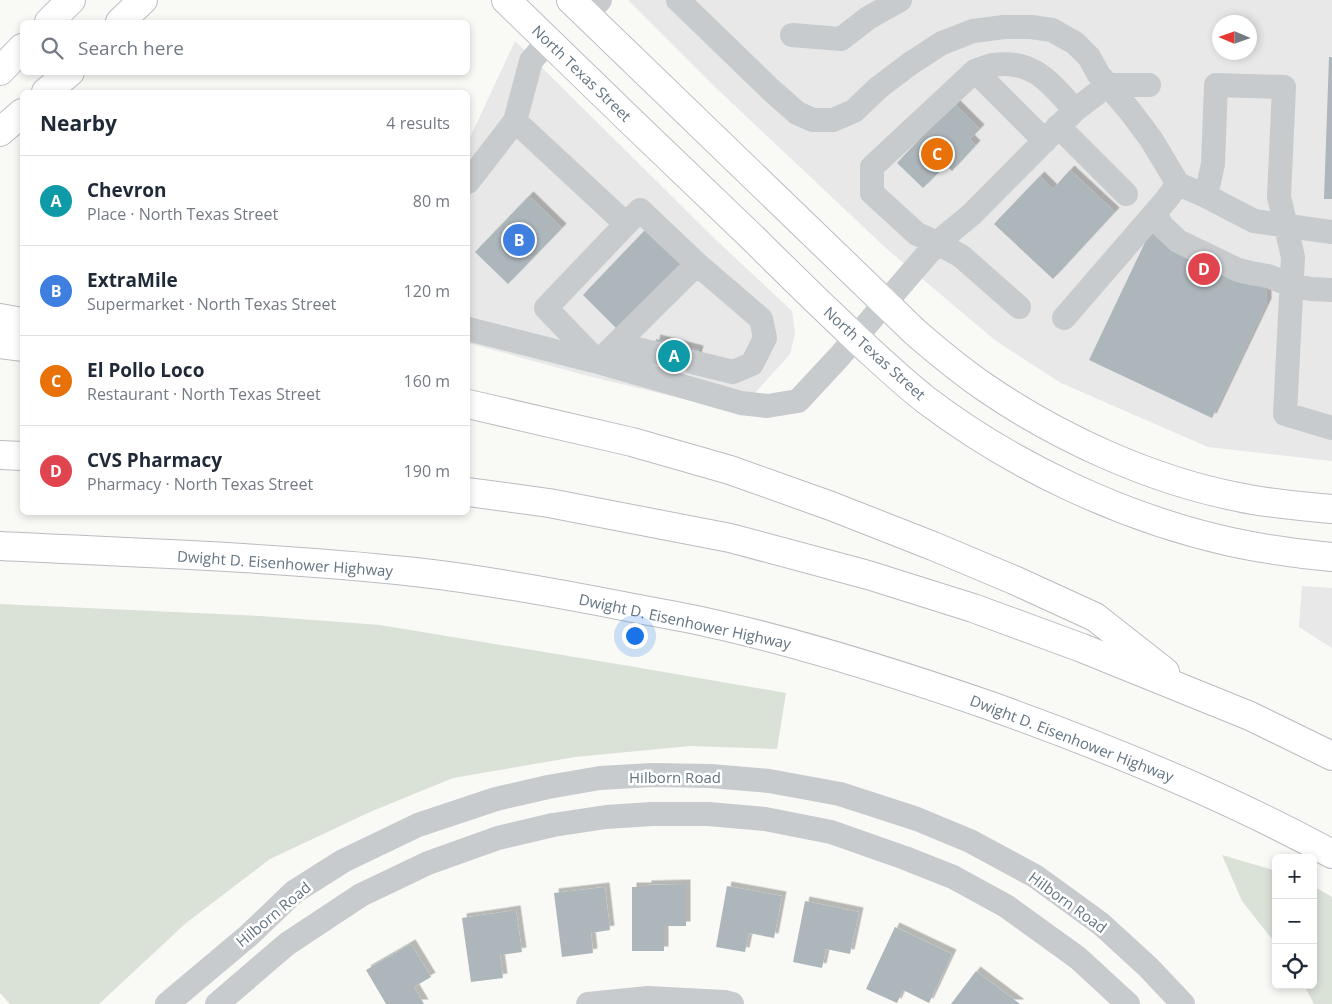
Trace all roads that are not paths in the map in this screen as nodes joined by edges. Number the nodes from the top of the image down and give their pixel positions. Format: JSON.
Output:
{"nodes":[{"id":1,"x":71,"y":0,"type":"edge"},
{"id":2,"x":143,"y":0,"type":"edge"},
{"id":3,"x":506,"y":0,"type":"edge"},
{"id":4,"x":678,"y":0,"type":"edge"},
{"id":5,"x":900,"y":0,"type":"edge"},
{"id":6,"x":586,"y":5,"type":"edge"},
{"id":7,"x":51,"y":20,"type":"edge"},
{"id":8,"x":122,"y":20,"type":"edge"},
{"id":9,"x":792,"y":35,"type":"dead end"},
{"id":10,"x":548,"y":41,"type":"junction"},
{"id":11,"x":20,"y":50,"type":"edge"},
{"id":12,"x":0,"y":71,"type":"edge"},
{"id":13,"x":975,"y":71,"type":"junction"},
{"id":14,"x":66,"y":75,"type":"edge"},
{"id":15,"x":1108,"y":84,"type":"junction"},
{"id":16,"x":1149,"y":85,"type":"dead end"},
{"id":17,"x":48,"y":90,"type":"edge"},
{"id":18,"x":1075,"y":110,"type":"junction"},
{"id":19,"x":20,"y":115,"type":"edge"},
{"id":20,"x":515,"y":121,"type":"junction"},
{"id":21,"x":0,"y":132,"type":"edge"},
{"id":22,"x":1052,"y":134,"type":"junction"},
{"id":23,"x":470,"y":179,"type":"edge"},
{"id":24,"x":1178,"y":184,"type":"junction"},
{"id":25,"x":1126,"y":194,"type":"dead end"},
{"id":26,"x":1206,"y":196,"type":"junction"},
{"id":27,"x":1154,"y":213,"type":"junction"},
{"id":28,"x":626,"y":224,"type":"junction"},
{"id":29,"x":1286,"y":226,"type":"junction"},
{"id":30,"x":1332,"y":232,"type":"edge"},
{"id":31,"x":937,"y":243,"type":"junction"},
{"id":32,"x":697,"y":264,"type":"junction"},
{"id":33,"x":1291,"y":285,"type":"junction"},
{"id":34,"x":1332,"y":290,"type":"edge"},
{"id":35,"x":886,"y":304,"type":"junction"},
{"id":36,"x":1019,"y":307,"type":"dead end"},
{"id":37,"x":0,"y":318,"type":"edge"},
{"id":38,"x":1064,"y":318,"type":"dead end"},
{"id":39,"x":20,"y":322,"type":"edge"},
{"id":40,"x":470,"y":330,"type":"edge"},
{"id":41,"x":856,"y":338,"type":"junction"},
{"id":42,"x":0,"y":344,"type":"edge"},
{"id":43,"x":616,"y":344,"type":"junction"},
{"id":44,"x":20,"y":347,"type":"edge"},
{"id":45,"x":652,"y":353,"type":"tunnel mouth"},
{"id":46,"x":598,"y":362,"type":"junction"},
{"id":47,"x":696,"y":363,"type":"tunnel mouth"},
{"id":48,"x":470,"y":404,"type":"edge"},
{"id":49,"x":1332,"y":428,"type":"edge"},
{"id":50,"x":0,"y":455,"type":"edge"},
{"id":51,"x":20,"y":456,"type":"edge"},
{"id":52,"x":470,"y":492,"type":"edge"},
{"id":53,"x":1332,"y":509,"type":"edge"},
{"id":54,"x":0,"y":546,"type":"edge"},
{"id":55,"x":1332,"y":557,"type":"edge"},
{"id":56,"x":1190,"y":691,"type":"junction"},
{"id":57,"x":1332,"y":756,"type":"edge"},
{"id":58,"x":1332,"y":854,"type":"edge"},
{"id":59,"x":167,"y":1004,"type":"edge"},
{"id":60,"x":217,"y":1004,"type":"edge"},
{"id":61,"x":588,"y":1004,"type":"edge"},
{"id":62,"x":732,"y":1004,"type":"edge"},
{"id":63,"x":1128,"y":1004,"type":"edge"},
{"id":64,"x":1183,"y":1004,"type":"edge"}],
"edges":[{"from":1,"to":7,"type":"main road"},
{"from":2,"to":8,"type":"main road"},
{"from":3,"to":10,"type":"main road","name":"North Texas Street"},
{"from":4,"to":15,"type":"street"},
{"from":5,"to":9,"type":"street"},
{"from":6,"to":35,"type":"main road"},
{"from":10,"to":20,"type":"street"},
{"from":10,"to":41,"type":"main road","name":"North Texas Street"},
{"from":11,"to":12,"type":"main road"},
{"from":13,"to":18,"type":"street"},
{"from":13,"to":22,"type":"street"},
{"from":13,"to":31,"type":"street"},
{"from":14,"to":17,"type":"main road"},
{"from":15,"to":16,"type":"street"},
{"from":15,"to":18,"type":"street"},
{"from":15,"to":24,"type":"street"},
{"from":18,"to":22,"type":"street"},
{"from":19,"to":21,"type":"main road"},
{"from":20,"to":23,"type":"street"},
{"from":20,"to":28,"type":"street"},
{"from":22,"to":25,"type":"street"},
{"from":22,"to":31,"type":"street"},
{"from":24,"to":26,"type":"street"},
{"from":24,"to":27,"type":"street"},
{"from":26,"to":29,"type":"street"},
{"from":26,"to":29,"type":"street"},
{"from":27,"to":33,"type":"street"},
{"from":27,"to":38,"type":"street"},
{"from":28,"to":32,"type":"street"},
{"from":28,"to":46,"type":"street"},
{"from":29,"to":30,"type":"street"},
{"from":29,"to":33,"type":"street"},
{"from":31,"to":35,"type":"street"},
{"from":31,"to":36,"type":"street"},
{"from":32,"to":43,"type":"street"},
{"from":32,"to":47,"type":"street"},
{"from":33,"to":34,"type":"street"},
{"from":33,"to":49,"type":"street"},
{"from":35,"to":41,"type":"street"},
{"from":35,"to":53,"type":"main road"},
{"from":37,"to":39,"type":"main road"},
{"from":40,"to":46,"type":"street"},
{"from":41,"to":46,"type":"street"},
{"from":41,"to":55,"type":"main road","name":"North Texas Street"},
{"from":42,"to":44,"type":"main road"},
{"from":43,"to":45,"type":"street"},
{"from":43,"to":46,"type":"street"},
{"from":48,"to":56,"type":"main road"},
{"from":50,"to":51,"type":"main road"},
{"from":52,"to":56,"type":"main road"},
{"from":54,"to":58,"type":"main road","name":"Dwight D. Eisenhower Highway"},
{"from":56,"to":57,"type":"main road"},
{"from":59,"to":64,"type":"street","name":"Hilborn Road"},
{"from":60,"to":63,"type":"street"},
{"from":61,"to":62,"type":"street"}]}
